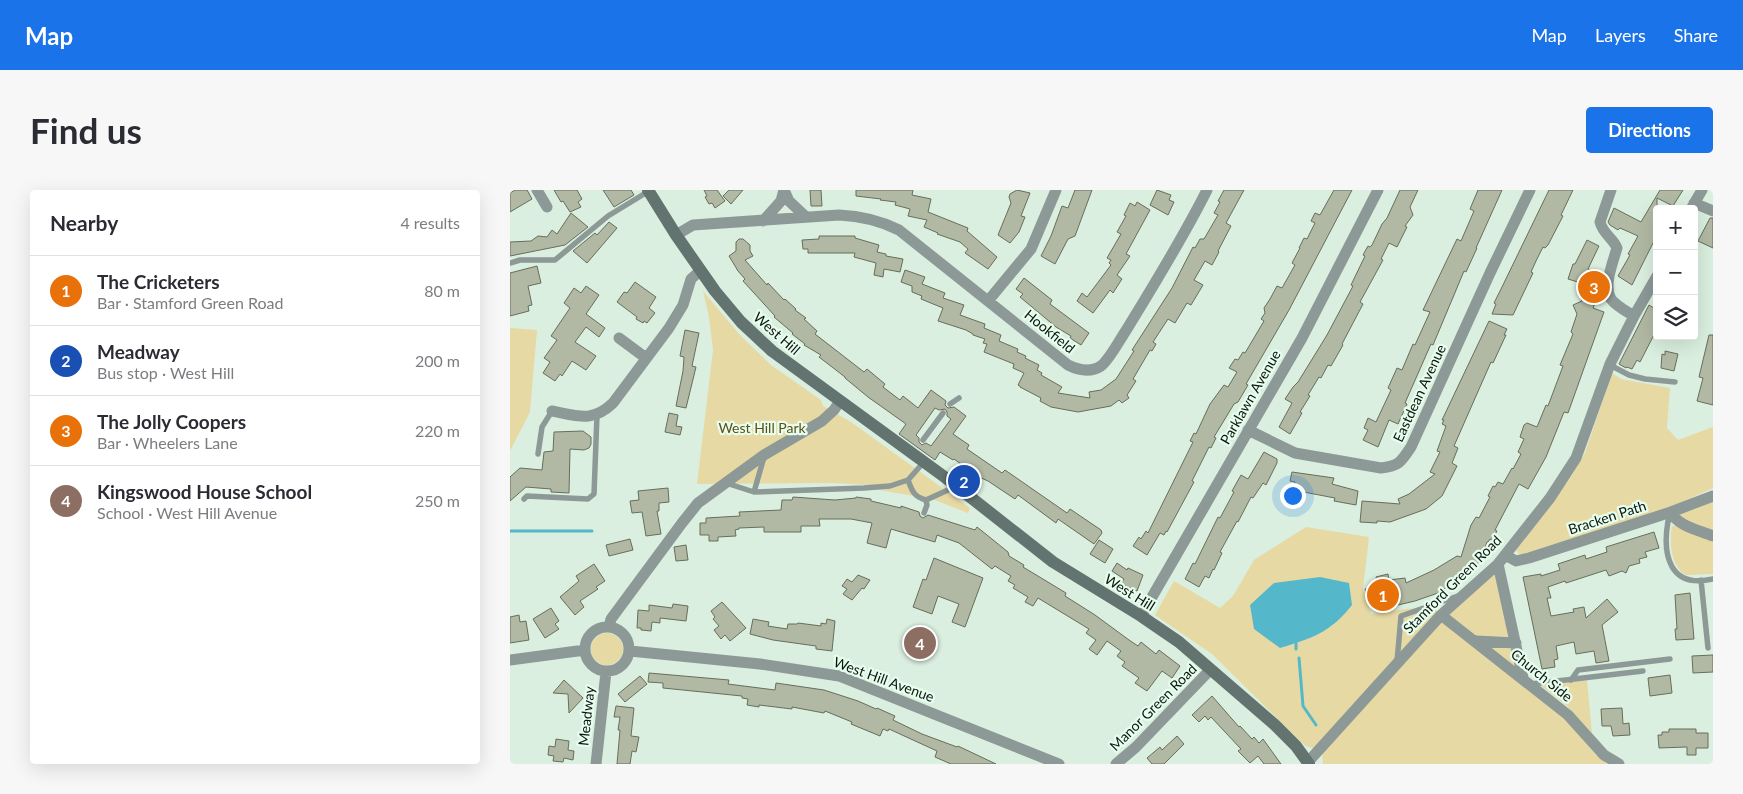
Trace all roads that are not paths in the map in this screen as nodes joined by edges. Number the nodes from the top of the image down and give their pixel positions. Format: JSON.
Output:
{"nodes":[{"id":1,"x":537,"y":190,"type":"edge"},
{"id":2,"x":784,"y":190,"type":"edge"},
{"id":3,"x":1056,"y":190,"type":"edge"},
{"id":4,"x":1207,"y":190,"type":"edge"},
{"id":5,"x":1378,"y":190,"type":"edge"},
{"id":6,"x":1530,"y":190,"type":"edge"},
{"id":7,"x":1611,"y":190,"type":"edge"},
{"id":8,"x":1702,"y":190,"type":"edge"},
{"id":9,"x":648,"y":191,"type":"edge"},
{"id":10,"x":1694,"y":205,"type":"edge"},
{"id":11,"x":547,"y":207,"type":"dead end"},
{"id":12,"x":1698,"y":207,"type":"edge"},
{"id":13,"x":1713,"y":211,"type":"edge"},
{"id":14,"x":806,"y":217,"type":"junction"},
{"id":15,"x":763,"y":221,"type":"junction"},
{"id":16,"x":676,"y":235,"type":"junction"},
{"id":17,"x":510,"y":263,"type":"edge"},
{"id":18,"x":700,"y":271,"type":"junction"},
{"id":19,"x":1653,"y":283,"type":"edge"},
{"id":20,"x":988,"y":301,"type":"junction"},
{"id":21,"x":1634,"y":316,"type":"junction"},
{"id":22,"x":619,"y":338,"type":"dead end"},
{"id":23,"x":646,"y":358,"type":"junction"},
{"id":24,"x":1610,"y":364,"type":"junction"},
{"id":25,"x":1674,"y":382,"type":"dead end"},
{"id":26,"x":959,"y":398,"type":"dead end"},
{"id":27,"x":840,"y":401,"type":"junction"},
{"id":28,"x":950,"y":404,"type":"dead end"},
{"id":29,"x":552,"y":412,"type":"joint"},
{"id":30,"x":943,"y":412,"type":"dead end"},
{"id":31,"x":597,"y":416,"type":"junction"},
{"id":32,"x":1248,"y":430,"type":"junction"},
{"id":33,"x":923,"y":440,"type":"dead end"},
{"id":34,"x":538,"y":454,"type":"dead end"},
{"id":35,"x":764,"y":455,"type":"junction"},
{"id":36,"x":917,"y":456,"type":"junction"},
{"id":37,"x":908,"y":480,"type":"junction"},
{"id":38,"x":726,"y":484,"type":"junction"},
{"id":39,"x":953,"y":484,"type":"junction"},
{"id":40,"x":754,"y":492,"type":"junction"},
{"id":41,"x":1713,"y":496,"type":"edge"},
{"id":42,"x":524,"y":499,"type":"dead end"},
{"id":43,"x":926,"y":500,"type":"junction"},
{"id":44,"x":924,"y":513,"type":"dead end"},
{"id":45,"x":1672,"y":515,"type":"junction"},
{"id":46,"x":1713,"y":536,"type":"edge"},
{"id":47,"x":1501,"y":559,"type":"junction"},
{"id":48,"x":1713,"y":579,"type":"edge"},
{"id":49,"x":1701,"y":580,"type":"junction"},
{"id":50,"x":1464,"y":593,"type":"junction"},
{"id":51,"x":1441,"y":614,"type":"junction"},
{"id":52,"x":1141,"y":616,"type":"junction"},
{"id":53,"x":609,"y":627,"type":"junction"},
{"id":54,"x":1476,"y":641,"type":"junction"},
{"id":55,"x":1516,"y":643,"type":"junction"},
{"id":56,"x":1708,"y":648,"type":"dead end"},
{"id":57,"x":585,"y":650,"type":"junction"},
{"id":58,"x":630,"y":651,"type":"junction"},
{"id":59,"x":1670,"y":659,"type":"dead end"},
{"id":60,"x":510,"y":660,"type":"edge"},
{"id":61,"x":1397,"y":663,"type":"junction"},
{"id":62,"x":1210,"y":670,"type":"junction"},
{"id":63,"x":606,"y":672,"type":"junction"},
{"id":64,"x":1643,"y":672,"type":"dead end"},
{"id":65,"x":1570,"y":680,"type":"junction"},
{"id":66,"x":1526,"y":681,"type":"junction"},
{"id":67,"x":1309,"y":763,"type":"edge"},
{"id":68,"x":596,"y":764,"type":"edge"},
{"id":69,"x":1059,"y":764,"type":"edge"},
{"id":70,"x":1116,"y":764,"type":"edge"},
{"id":71,"x":1619,"y":764,"type":"edge"}],
"edges":[{"from":1,"to":11,"type":"street"},
{"from":2,"to":14,"type":"street"},
{"from":2,"to":15,"type":"street"},
{"from":3,"to":20,"type":"street"},
{"from":4,"to":20,"type":"street","name":"Hookfield"},
{"from":5,"to":32,"type":"street","name":"Parklawn Avenue"},
{"from":6,"to":32,"type":"street","name":"Eastdean Avenue"},
{"from":7,"to":21,"type":"street"},
{"from":8,"to":10,"type":"street"},
{"from":9,"to":16,"type":"main road","name":"West Hill"},
{"from":9,"to":17,"type":"lane"},
{"from":12,"to":13,"type":"street"},
{"from":14,"to":15,"type":"street","name":"Hookfield"},
{"from":14,"to":20,"type":"street","name":"Hookfield"},
{"from":15,"to":16,"type":"street","name":"Hookfield"},
{"from":16,"to":18,"type":"main road","name":"West Hill"},
{"from":18,"to":23,"type":"street"},
{"from":18,"to":27,"type":"main road","name":"West Hill"},
{"from":19,"to":21,"type":"street","name":"Stamford Green Road"},
{"from":21,"to":24,"type":"street","name":"Stamford Green Road"},
{"from":22,"to":23,"type":"street"},
{"from":23,"to":31,"type":"street"},
{"from":24,"to":25,"type":"lane"},
{"from":24,"to":47,"type":"street","name":"Stamford Green Road"},
{"from":26,"to":28,"type":"lane"},
{"from":27,"to":35,"type":"street"},
{"from":27,"to":36,"type":"main road","name":"West Hill"},
{"from":29,"to":31,"type":"street"},
{"from":29,"to":34,"type":"lane"},
{"from":30,"to":33,"type":"lane"},
{"from":31,"to":42,"type":"lane"},
{"from":32,"to":52,"type":"street","name":"Parklawn Avenue"},
{"from":35,"to":38,"type":"street"},
{"from":35,"to":40,"type":"lane"},
{"from":36,"to":37,"type":"lane"},
{"from":36,"to":39,"type":"main road","name":"West Hill"},
{"from":37,"to":40,"type":"lane"},
{"from":37,"to":43,"type":"lane"},
{"from":38,"to":40,"type":"lane"},
{"from":38,"to":53,"type":"street"},
{"from":39,"to":43,"type":"lane"},
{"from":39,"to":52,"type":"main road","name":"West Hill"},
{"from":41,"to":45,"type":"street","name":"Bracken Path"},
{"from":43,"to":44,"type":"lane"},
{"from":45,"to":46,"type":"street"},
{"from":45,"to":47,"type":"street","name":"Bracken Path"},
{"from":45,"to":49,"type":"lane"},
{"from":47,"to":50,"type":"street","name":"Stamford Green Road"},
{"from":47,"to":55,"type":"street"},
{"from":48,"to":49,"type":"lane"},
{"from":49,"to":56,"type":"lane"},
{"from":50,"to":51,"type":"street","name":"Stamford Green Road"},
{"from":50,"to":61,"type":"lane"},
{"from":51,"to":54,"type":"street","name":"Church Side"},
{"from":51,"to":61,"type":"street","name":"Stamford Green Road"},
{"from":52,"to":62,"type":"main road","name":"West Hill"},
{"from":53,"to":57,"type":"street"},
{"from":53,"to":58,"type":"street"},
{"from":54,"to":55,"type":"street"},
{"from":54,"to":66,"type":"street","name":"Church Side"},
{"from":55,"to":66,"type":"street"},
{"from":57,"to":60,"type":"street"},
{"from":57,"to":63,"type":"street"},
{"from":58,"to":63,"type":"street"},
{"from":58,"to":69,"type":"street","name":"West Hill Avenue"},
{"from":59,"to":65,"type":"lane"},
{"from":61,"to":67,"type":"street","name":"Stamford Green Road"},
{"from":62,"to":67,"type":"main road","name":"West Hill"},
{"from":62,"to":70,"type":"street","name":"Manor Green Road"},
{"from":63,"to":68,"type":"street","name":"Meadway"},
{"from":64,"to":65,"type":"lane"},
{"from":65,"to":66,"type":"lane"},
{"from":66,"to":71,"type":"street","name":"Church Side"}]}
